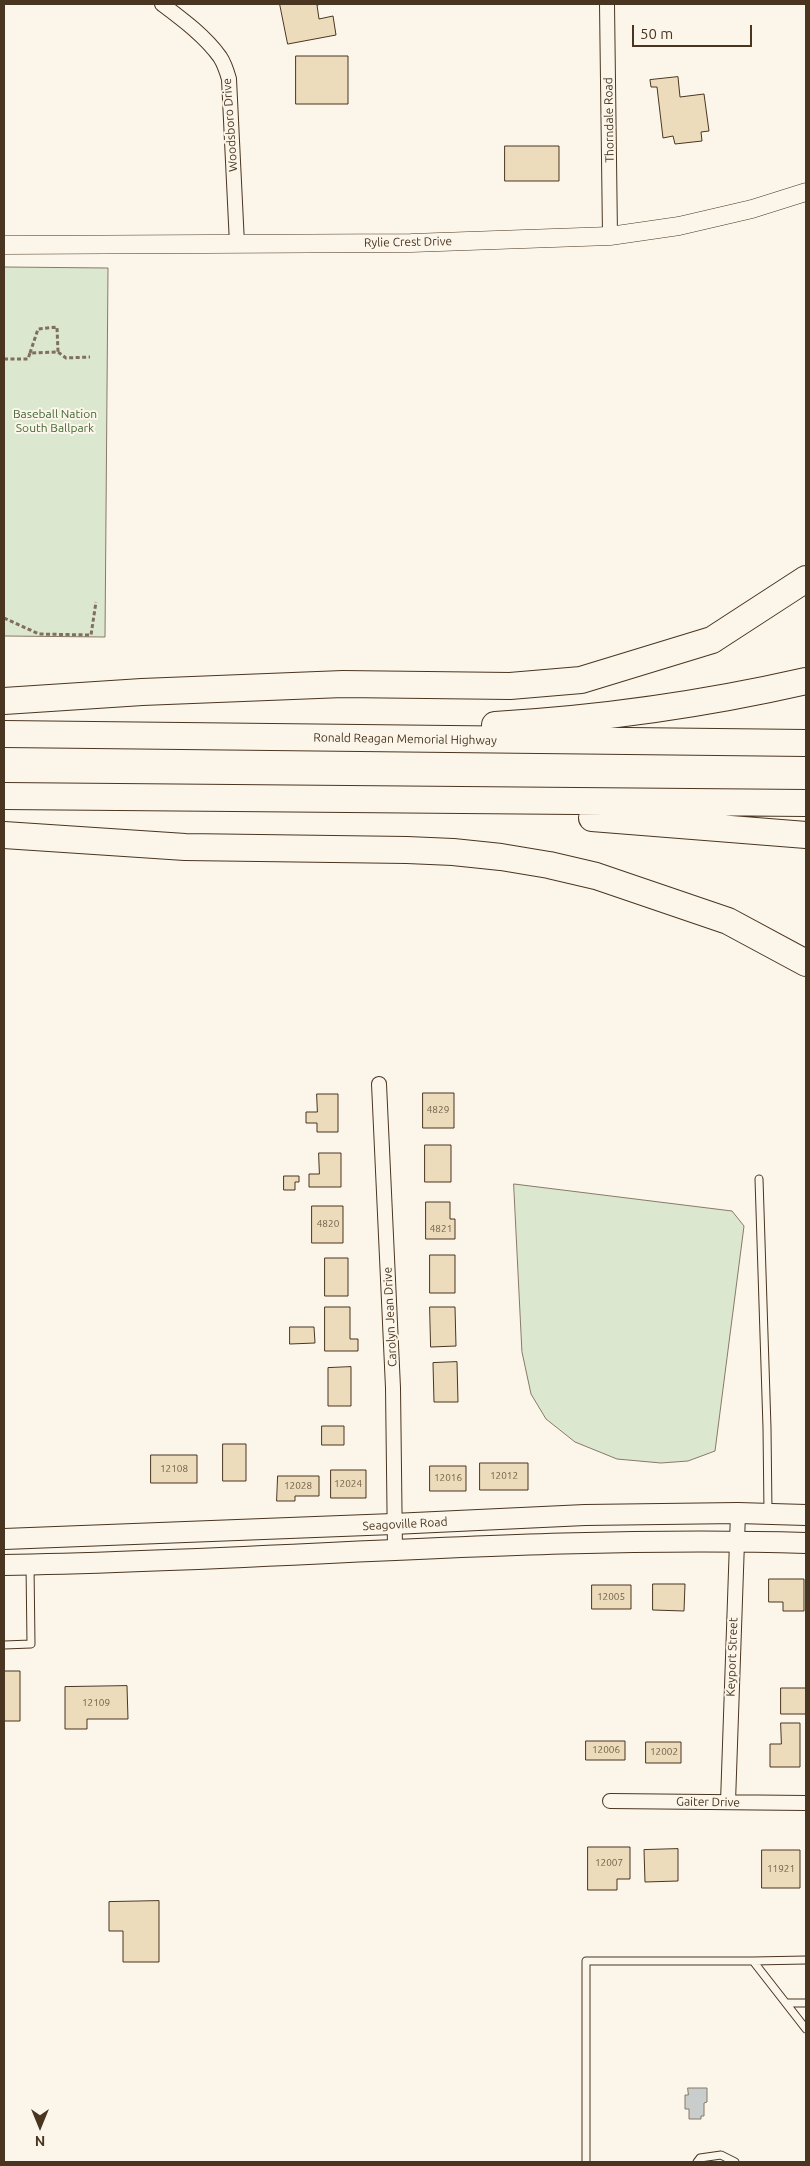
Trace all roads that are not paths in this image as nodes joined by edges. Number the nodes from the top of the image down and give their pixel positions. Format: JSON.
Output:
{"nodes":[{"id":1,"x":162,"y":4,"type":"edge"},
{"id":2,"x":607,"y":4,"type":"edge"},
{"id":3,"x":806,"y":192,"type":"edge"},
{"id":4,"x":610,"y":236,"type":"junction"},
{"id":5,"x":237,"y":244,"type":"junction"},
{"id":6,"x":4,"y":245,"type":"edge"},
{"id":7,"x":806,"y":579,"type":"edge"},
{"id":8,"x":806,"y":680,"type":"edge"},
{"id":9,"x":4,"y":702,"type":"edge"},
{"id":10,"x":4,"y":734,"type":"edge"},
{"id":11,"x":113,"y":736,"type":"junction"},
{"id":12,"x":806,"y":743,"type":"edge"},
{"id":13,"x":4,"y":796,"type":"edge"},
{"id":14,"x":272,"y":798,"type":"junction"},
{"id":15,"x":806,"y":803,"type":"edge"},
{"id":16,"x":4,"y":835,"type":"edge"},
{"id":17,"x":806,"y":835,"type":"edge"},
{"id":18,"x":806,"y":963,"type":"edge"},
{"id":19,"x":379,"y":1084,"type":"dead end"},
{"id":20,"x":759,"y":1179,"type":"dead end"},
{"id":21,"x":738,"y":1513,"type":"junction"},
{"id":22,"x":768,"y":1514,"type":"junction"},
{"id":23,"x":806,"y":1515,"type":"edge"},
{"id":24,"x":394,"y":1524,"type":"junction"},
{"id":25,"x":4,"y":1539,"type":"edge"},
{"id":26,"x":30,"y":1540,"type":"junction"},
{"id":27,"x":736,"y":1541,"type":"junction"},
{"id":28,"x":806,"y":1543,"type":"edge"},
{"id":29,"x":395,"y":1551,"type":"junction"},
{"id":30,"x":4,"y":1565,"type":"edge"},
{"id":31,"x":30,"y":1565,"type":"junction"},
{"id":32,"x":4,"y":1645,"type":"edge"},
{"id":33,"x":610,"y":1801,"type":"dead end"},
{"id":34,"x":728,"y":1802,"type":"junction"},
{"id":35,"x":806,"y":1804,"type":"edge"},
{"id":36,"x":806,"y":1960,"type":"edge"},
{"id":37,"x":753,"y":1961,"type":"junction"},
{"id":38,"x":786,"y":2003,"type":"junction"},
{"id":39,"x":806,"y":2003,"type":"edge"},
{"id":40,"x":806,"y":2029,"type":"edge"},
{"id":41,"x":586,"y":2162,"type":"edge"},
{"id":42,"x":697,"y":2162,"type":"edge"},
{"id":43,"x":735,"y":2162,"type":"edge"}],
"edges":[{"from":1,"to":5,"type":"street","name":"Woodsboro Drive"},
{"from":2,"to":4,"type":"street","name":"Thorndale Road"},
{"from":3,"to":4,"type":"street","name":"Rylie Crest Drive"},
{"from":4,"to":5,"type":"street","name":"Rylie Crest Drive"},
{"from":5,"to":6,"type":"street","name":"Rylie Crest Drive"},
{"from":7,"to":9,"type":"highway"},
{"from":8,"to":11,"type":"highway"},
{"from":10,"to":11,"type":"highway","name":"Ronald Reagan Memorial Highway"},
{"from":11,"to":12,"type":"highway","name":"Ronald Reagan Memorial Highway"},
{"from":13,"to":14,"type":"highway"},
{"from":14,"to":15,"type":"highway"},
{"from":14,"to":17,"type":"highway"},
{"from":16,"to":18,"type":"highway"},
{"from":19,"to":24,"type":"street","name":"Carolyn Jean Drive"},
{"from":20,"to":22,"type":"lane"},
{"from":21,"to":22,"type":"main road","name":"Seagoville Road"},
{"from":21,"to":24,"type":"main road","name":"Seagoville Road"},
{"from":21,"to":27,"type":"street","name":"Keyport Street"},
{"from":22,"to":23,"type":"main road","name":"Seagoville Road"},
{"from":24,"to":26,"type":"main road","name":"Seagoville Road"},
{"from":24,"to":29,"type":"street","name":"Carolyn Jean Drive"},
{"from":25,"to":26,"type":"main road","name":"Seagoville Road"},
{"from":26,"to":31,"type":"main road"},
{"from":27,"to":28,"type":"main road","name":"Seagoville Road"},
{"from":27,"to":29,"type":"main road","name":"Seagoville Road"},
{"from":27,"to":34,"type":"street","name":"Keyport Street"},
{"from":29,"to":31,"type":"main road","name":"Seagoville Road"},
{"from":30,"to":31,"type":"main road","name":"Seagoville Road"},
{"from":31,"to":32,"type":"lane"},
{"from":33,"to":34,"type":"street","name":"Gaiter Drive"},
{"from":34,"to":35,"type":"street","name":"Gaiter Drive"},
{"from":36,"to":37,"type":"lane"},
{"from":37,"to":38,"type":"lane"},
{"from":37,"to":41,"type":"lane"},
{"from":38,"to":39,"type":"lane"},
{"from":38,"to":40,"type":"lane"},
{"from":42,"to":43,"type":"lane"}]}
